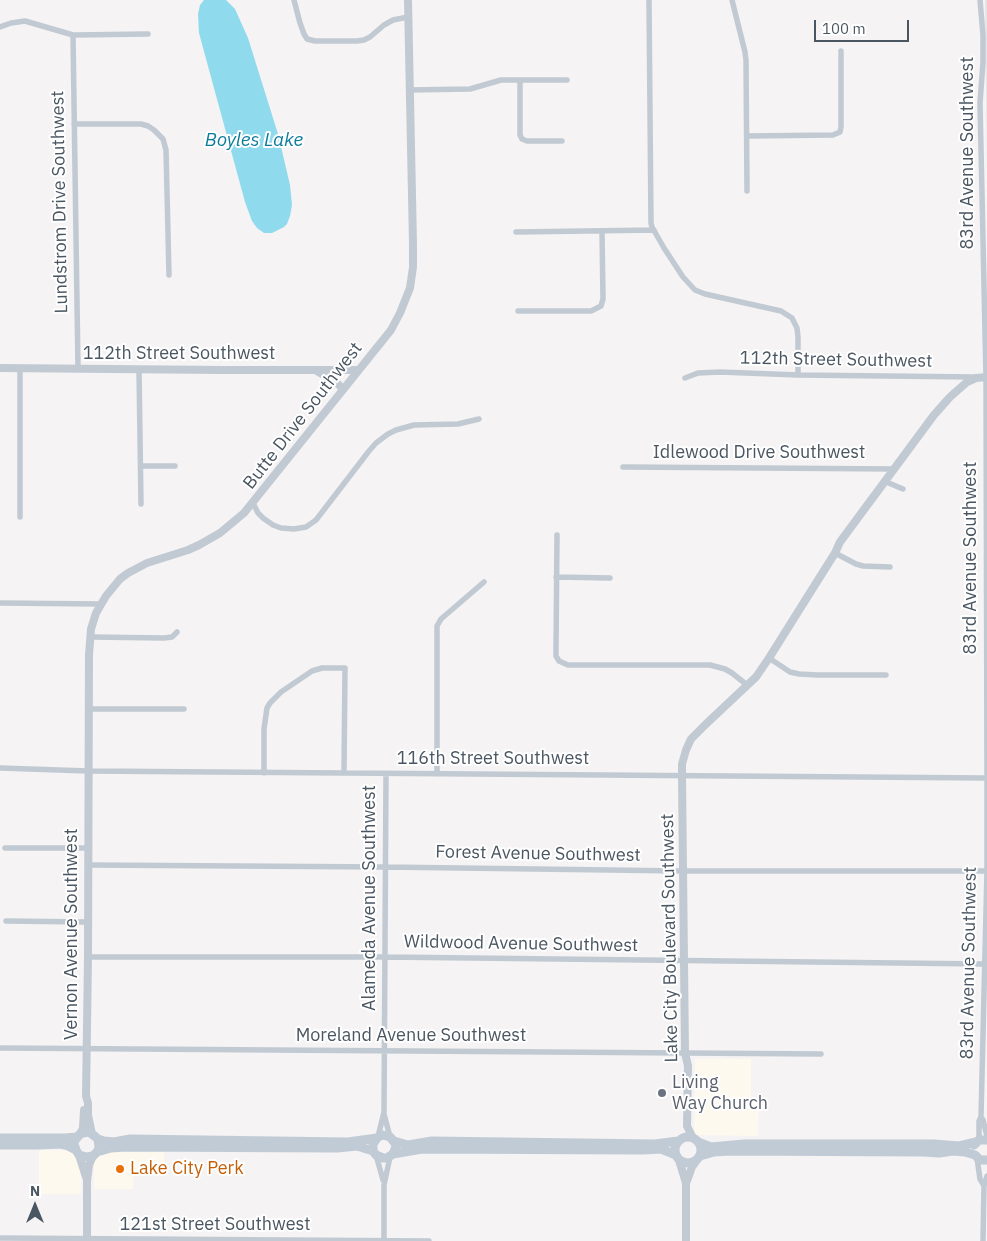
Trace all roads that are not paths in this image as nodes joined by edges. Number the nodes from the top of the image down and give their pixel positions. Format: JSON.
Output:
{"nodes":[{"id":1,"x":294,"y":0,"type":"edge"},
{"id":2,"x":408,"y":0,"type":"edge"},
{"id":3,"x":649,"y":0,"type":"edge"},
{"id":4,"x":732,"y":0,"type":"edge"},
{"id":5,"x":980,"y":0,"type":"edge"},
{"id":6,"x":408,"y":17,"type":"junction"},
{"id":7,"x":0,"y":27,"type":"edge"},
{"id":8,"x":148,"y":34,"type":"dead end"},
{"id":9,"x":73,"y":35,"type":"junction"},
{"id":10,"x":841,"y":51,"type":"dead end"},
{"id":11,"x":520,"y":80,"type":"junction"},
{"id":12,"x":567,"y":80,"type":"dead end"},
{"id":13,"x":409,"y":90,"type":"junction"},
{"id":14,"x":74,"y":124,"type":"junction"},
{"id":15,"x":747,"y":136,"type":"junction"},
{"id":16,"x":562,"y":141,"type":"dead end"},
{"id":17,"x":747,"y":190,"type":"dead end"},
{"id":18,"x":654,"y":230,"type":"junction"},
{"id":19,"x":602,"y":231,"type":"junction"},
{"id":20,"x":516,"y":232,"type":"dead end"},
{"id":21,"x":169,"y":275,"type":"dead end"},
{"id":22,"x":518,"y":311,"type":"dead end"},
{"id":23,"x":0,"y":368,"type":"edge"},
{"id":24,"x":20,"y":369,"type":"junction"},
{"id":25,"x":78,"y":369,"type":"junction"},
{"id":26,"x":139,"y":370,"type":"junction"},
{"id":27,"x":315,"y":370,"type":"junction"},
{"id":28,"x":358,"y":370,"type":"junction"},
{"id":29,"x":798,"y":375,"type":"junction"},
{"id":30,"x":986,"y":377,"type":"edge"},
{"id":31,"x":685,"y":378,"type":"dead end"},
{"id":32,"x":976,"y":378,"type":"junction"},
{"id":33,"x":343,"y":390,"type":"junction"},
{"id":34,"x":479,"y":419,"type":"dead end"},
{"id":35,"x":141,"y":466,"type":"junction"},
{"id":36,"x":175,"y":466,"type":"dead end"},
{"id":37,"x":623,"y":467,"type":"dead end"},
{"id":38,"x":894,"y":469,"type":"junction"},
{"id":39,"x":886,"y":482,"type":"junction"},
{"id":40,"x":903,"y":489,"type":"dead end"},
{"id":41,"x":253,"y":503,"type":"junction"},
{"id":42,"x":140,"y":504,"type":"dead end"},
{"id":43,"x":20,"y":517,"type":"dead end"},
{"id":44,"x":557,"y":535,"type":"dead end"},
{"id":45,"x":834,"y":553,"type":"junction"},
{"id":46,"x":890,"y":566,"type":"dead end"},
{"id":47,"x":556,"y":577,"type":"junction"},
{"id":48,"x":610,"y":578,"type":"dead end"},
{"id":49,"x":484,"y":582,"type":"dead end"},
{"id":50,"x":0,"y":603,"type":"edge"},
{"id":51,"x":100,"y":604,"type":"junction"},
{"id":52,"x":177,"y":632,"type":"dead end"},
{"id":53,"x":90,"y":637,"type":"junction"},
{"id":54,"x":769,"y":658,"type":"junction"},
{"id":55,"x":886,"y":675,"type":"dead end"},
{"id":56,"x":747,"y":685,"type":"junction"},
{"id":57,"x":88,"y":709,"type":"junction"},
{"id":58,"x":184,"y":709,"type":"dead end"},
{"id":59,"x":0,"y":768,"type":"edge"},
{"id":60,"x":88,"y":771,"type":"junction"},
{"id":61,"x":264,"y":773,"type":"junction"},
{"id":62,"x":344,"y":773,"type":"junction"},
{"id":63,"x":386,"y":774,"type":"junction"},
{"id":64,"x":437,"y":774,"type":"junction"},
{"id":65,"x":682,"y":776,"type":"junction"},
{"id":66,"x":987,"y":778,"type":"edge"},
{"id":67,"x":5,"y":848,"type":"dead end"},
{"id":68,"x":88,"y":848,"type":"junction"},
{"id":69,"x":88,"y":865,"type":"junction"},
{"id":70,"x":386,"y":867,"type":"junction"},
{"id":71,"x":683,"y":871,"type":"junction"},
{"id":72,"x":987,"y":871,"type":"edge"},
{"id":73,"x":6,"y":922,"type":"dead end"},
{"id":74,"x":88,"y":922,"type":"junction"},
{"id":75,"x":88,"y":957,"type":"junction"},
{"id":76,"x":385,"y":957,"type":"junction"},
{"id":77,"x":684,"y":961,"type":"junction"},
{"id":78,"x":984,"y":964,"type":"junction"},
{"id":79,"x":985,"y":1017,"type":"edge"},
{"id":80,"x":0,"y":1048,"type":"edge"},
{"id":81,"x":87,"y":1048,"type":"junction"},
{"id":82,"x":385,"y":1050,"type":"junction"},
{"id":83,"x":684,"y":1053,"type":"junction"},
{"id":84,"x":821,"y":1054,"type":"dead end"},
{"id":85,"x":86,"y":1096,"type":"junction"},
{"id":86,"x":384,"y":1112,"type":"junction"},
{"id":87,"x":981,"y":1117,"type":"junction"},
{"id":88,"x":688,"y":1126,"type":"junction"},
{"id":89,"x":79,"y":1135,"type":"junction"},
{"id":90,"x":95,"y":1136,"type":"junction"},
{"id":91,"x":377,"y":1137,"type":"junction"},
{"id":92,"x":0,"y":1138,"type":"edge"},
{"id":93,"x":392,"y":1139,"type":"junction"},
{"id":94,"x":679,"y":1140,"type":"junction"},
{"id":95,"x":696,"y":1140,"type":"junction"},
{"id":96,"x":982,"y":1140,"type":"edge"},
{"id":97,"x":0,"y":1145,"type":"edge"},
{"id":98,"x":78,"y":1152,"type":"junction"},
{"id":99,"x":374,"y":1153,"type":"junction"},
{"id":100,"x":95,"y":1154,"type":"junction"},
{"id":101,"x":392,"y":1155,"type":"junction"},
{"id":102,"x":976,"y":1156,"type":"junction"},
{"id":103,"x":677,"y":1158,"type":"junction"},
{"id":104,"x":698,"y":1158,"type":"junction"},
{"id":105,"x":987,"y":1160,"type":"edge"},
{"id":106,"x":987,"y":1176,"type":"edge"},
{"id":107,"x":87,"y":1181,"type":"junction"},
{"id":108,"x":686,"y":1182,"type":"junction"},
{"id":109,"x":384,"y":1185,"type":"junction"},
{"id":110,"x":984,"y":1186,"type":"junction"},
{"id":111,"x":985,"y":1234,"type":"edge"},
{"id":112,"x":0,"y":1238,"type":"edge"},
{"id":113,"x":87,"y":1240,"type":"edge"},
{"id":114,"x":384,"y":1241,"type":"edge"},
{"id":115,"x":429,"y":1241,"type":"edge"},
{"id":116,"x":686,"y":1241,"type":"edge"},
{"id":117,"x":983,"y":1241,"type":"edge"}],
"edges":[{"from":1,"to":6,"type":"street"},
{"from":2,"to":6,"type":"street","name":"Butte Drive Southwest"},
{"from":3,"to":18,"type":"street"},
{"from":4,"to":15,"type":"street"},
{"from":5,"to":30,"type":"street","name":"83rd Avenue Southwest"},
{"from":6,"to":13,"type":"street","name":"Butte Drive Southwest"},
{"from":7,"to":9,"type":"street"},
{"from":8,"to":9,"type":"street"},
{"from":9,"to":14,"type":"street","name":"Lundstrom Drive Southwest"},
{"from":10,"to":15,"type":"street"},
{"from":11,"to":12,"type":"street"},
{"from":11,"to":13,"type":"street"},
{"from":11,"to":16,"type":"street"},
{"from":13,"to":28,"type":"street","name":"Butte Drive Southwest"},
{"from":14,"to":21,"type":"street"},
{"from":14,"to":25,"type":"street","name":"Lundstrom Drive Southwest"},
{"from":15,"to":17,"type":"street"},
{"from":18,"to":19,"type":"street"},
{"from":18,"to":29,"type":"street"},
{"from":19,"to":20,"type":"street"},
{"from":19,"to":22,"type":"street"},
{"from":23,"to":24,"type":"street","name":"112th Street Southwest"},
{"from":24,"to":25,"type":"street","name":"112th Street Southwest"},
{"from":24,"to":43,"type":"street"},
{"from":25,"to":26,"type":"street","name":"112th Street Southwest"},
{"from":26,"to":27,"type":"street","name":"112th Street Southwest"},
{"from":26,"to":35,"type":"street"},
{"from":27,"to":28,"type":"street","name":"112th Street Southwest"},
{"from":27,"to":33,"type":"street"},
{"from":28,"to":33,"type":"street","name":"Butte Drive Southwest"},
{"from":29,"to":31,"type":"street","name":"112th Street Southwest"},
{"from":29,"to":32,"type":"street","name":"112th Street Southwest"},
{"from":30,"to":32,"type":"street","name":"112th Street Southwest"},
{"from":30,"to":66,"type":"street","name":"83rd Avenue Southwest"},
{"from":32,"to":38,"type":"street"},
{"from":33,"to":41,"type":"street","name":"Butte Drive Southwest"},
{"from":34,"to":41,"type":"street"},
{"from":35,"to":36,"type":"street"},
{"from":35,"to":42,"type":"street"},
{"from":37,"to":38,"type":"street","name":"Idlewood Drive Southwest"},
{"from":38,"to":39,"type":"street"},
{"from":39,"to":40,"type":"street"},
{"from":39,"to":45,"type":"street"},
{"from":41,"to":51,"type":"street","name":"Butte Drive Southwest"},
{"from":44,"to":47,"type":"street"},
{"from":45,"to":46,"type":"street"},
{"from":45,"to":54,"type":"street"},
{"from":47,"to":48,"type":"street"},
{"from":47,"to":56,"type":"street"},
{"from":49,"to":64,"type":"street"},
{"from":50,"to":51,"type":"street"},
{"from":51,"to":53,"type":"street","name":"Butte Drive Southwest"},
{"from":52,"to":53,"type":"street"},
{"from":53,"to":57,"type":"street","name":"Butte Drive Southwest"},
{"from":54,"to":55,"type":"street"},
{"from":54,"to":56,"type":"street"},
{"from":56,"to":65,"type":"street","name":"Lake City Boulevard Southwest"},
{"from":57,"to":58,"type":"street"},
{"from":57,"to":60,"type":"street","name":"Butte Drive Southwest"},
{"from":59,"to":60,"type":"street","name":"116th Street Southwest"},
{"from":60,"to":61,"type":"street","name":"116th Street Southwest"},
{"from":60,"to":68,"type":"street","name":"Vernon Avenue Southwest"},
{"from":61,"to":62,"type":"street","name":"116th Street Southwest"},
{"from":61,"to":62,"type":"street"},
{"from":62,"to":63,"type":"street","name":"116th Street Southwest"},
{"from":63,"to":64,"type":"street","name":"116th Street Southwest"},
{"from":63,"to":70,"type":"street","name":"Alameda Avenue Southwest"},
{"from":64,"to":65,"type":"street","name":"116th Street Southwest"},
{"from":65,"to":66,"type":"street","name":"116th Street Southwest"},
{"from":65,"to":71,"type":"street","name":"Lake City Boulevard Southwest"},
{"from":66,"to":72,"type":"street","name":"83rd Avenue Southwest"},
{"from":67,"to":68,"type":"street"},
{"from":68,"to":69,"type":"street","name":"Vernon Avenue Southwest"},
{"from":69,"to":70,"type":"street","name":"Forest Avenue Southwest"},
{"from":69,"to":74,"type":"street","name":"Vernon Avenue Southwest"},
{"from":70,"to":71,"type":"street","name":"Forest Avenue Southwest"},
{"from":70,"to":76,"type":"street","name":"Alameda Avenue Southwest"},
{"from":71,"to":72,"type":"street","name":"Forest Avenue Southwest"},
{"from":71,"to":77,"type":"street","name":"Lake City Boulevard Southwest"},
{"from":72,"to":78,"type":"street","name":"83rd Avenue Southwest"},
{"from":73,"to":74,"type":"street"},
{"from":74,"to":75,"type":"street","name":"Vernon Avenue Southwest"},
{"from":75,"to":76,"type":"street","name":"Wildwood Avenue Southwest"},
{"from":75,"to":81,"type":"street","name":"Vernon Avenue Southwest"},
{"from":76,"to":77,"type":"street","name":"Wildwood Avenue Southwest"},
{"from":76,"to":82,"type":"street","name":"Alameda Avenue Southwest"},
{"from":77,"to":78,"type":"street","name":"Wildwood Avenue Southwest"},
{"from":77,"to":83,"type":"street","name":"Lake City Boulevard Southwest"},
{"from":78,"to":79,"type":"street","name":"83rd Avenue Southwest"},
{"from":79,"to":87,"type":"street","name":"83rd Avenue Southwest"},
{"from":80,"to":81,"type":"street","name":"Moreland Avenue Southwest"},
{"from":81,"to":82,"type":"street","name":"Moreland Avenue Southwest"},
{"from":81,"to":85,"type":"street","name":"Vernon Avenue Southwest"},
{"from":82,"to":83,"type":"street","name":"Moreland Avenue Southwest"},
{"from":82,"to":86,"type":"street","name":"Alameda Avenue Southwest"},
{"from":83,"to":84,"type":"street","name":"Moreland Avenue Southwest"},
{"from":83,"to":88,"type":"street","name":"Lake City Boulevard Southwest"},
{"from":85,"to":89,"type":"street","name":"Vernon Avenue Southwest"},
{"from":85,"to":90,"type":"street","name":"Vernon Avenue Southwest"},
{"from":86,"to":91,"type":"street","name":"Alameda Avenue Southwest"},
{"from":86,"to":93,"type":"street","name":"Alameda Avenue Southwest"},
{"from":87,"to":96,"type":"street","name":"83rd Avenue Southwest"},
{"from":87,"to":96,"type":"street","name":"83rd Avenue Southwest"},
{"from":88,"to":94,"type":"street"},
{"from":88,"to":95,"type":"street","name":"Lake City Boulevard Southwest"},
{"from":89,"to":90,"type":"main road"},
{"from":89,"to":92,"type":"main road"},
{"from":89,"to":98,"type":"main road"},
{"from":90,"to":91,"type":"main road"},
{"from":90,"to":100,"type":"main road"},
{"from":91,"to":93,"type":"main road"},
{"from":91,"to":99,"type":"main road"},
{"from":93,"to":94,"type":"main road"},
{"from":93,"to":101,"type":"main road"},
{"from":94,"to":95,"type":"main road"},
{"from":94,"to":103,"type":"main road"},
{"from":95,"to":96,"type":"main road"},
{"from":95,"to":104,"type":"main road"},
{"from":96,"to":102,"type":"main road"},
{"from":97,"to":98,"type":"main road"},
{"from":98,"to":100,"type":"main road"},
{"from":98,"to":107,"type":"street"},
{"from":99,"to":100,"type":"main road"},
{"from":99,"to":101,"type":"main road"},
{"from":99,"to":109,"type":"street"},
{"from":100,"to":107,"type":"street"},
{"from":101,"to":103,"type":"main road"},
{"from":101,"to":109,"type":"street"},
{"from":102,"to":104,"type":"main road"},
{"from":102,"to":105,"type":"main road"},
{"from":102,"to":110,"type":"street"},
{"from":103,"to":104,"type":"main road"},
{"from":103,"to":108,"type":"street"},
{"from":104,"to":108,"type":"street"},
{"from":106,"to":110,"type":"street"},
{"from":107,"to":113,"type":"street"},
{"from":108,"to":116,"type":"street"},
{"from":109,"to":114,"type":"street"},
{"from":110,"to":111,"type":"street"},
{"from":111,"to":117,"type":"street"},
{"from":112,"to":113,"type":"street","name":"121st Street Southwest"},
{"from":113,"to":114,"type":"street","name":"121st Street Southwest"},
{"from":114,"to":115,"type":"street","name":"121st Street Southwest"}]}
